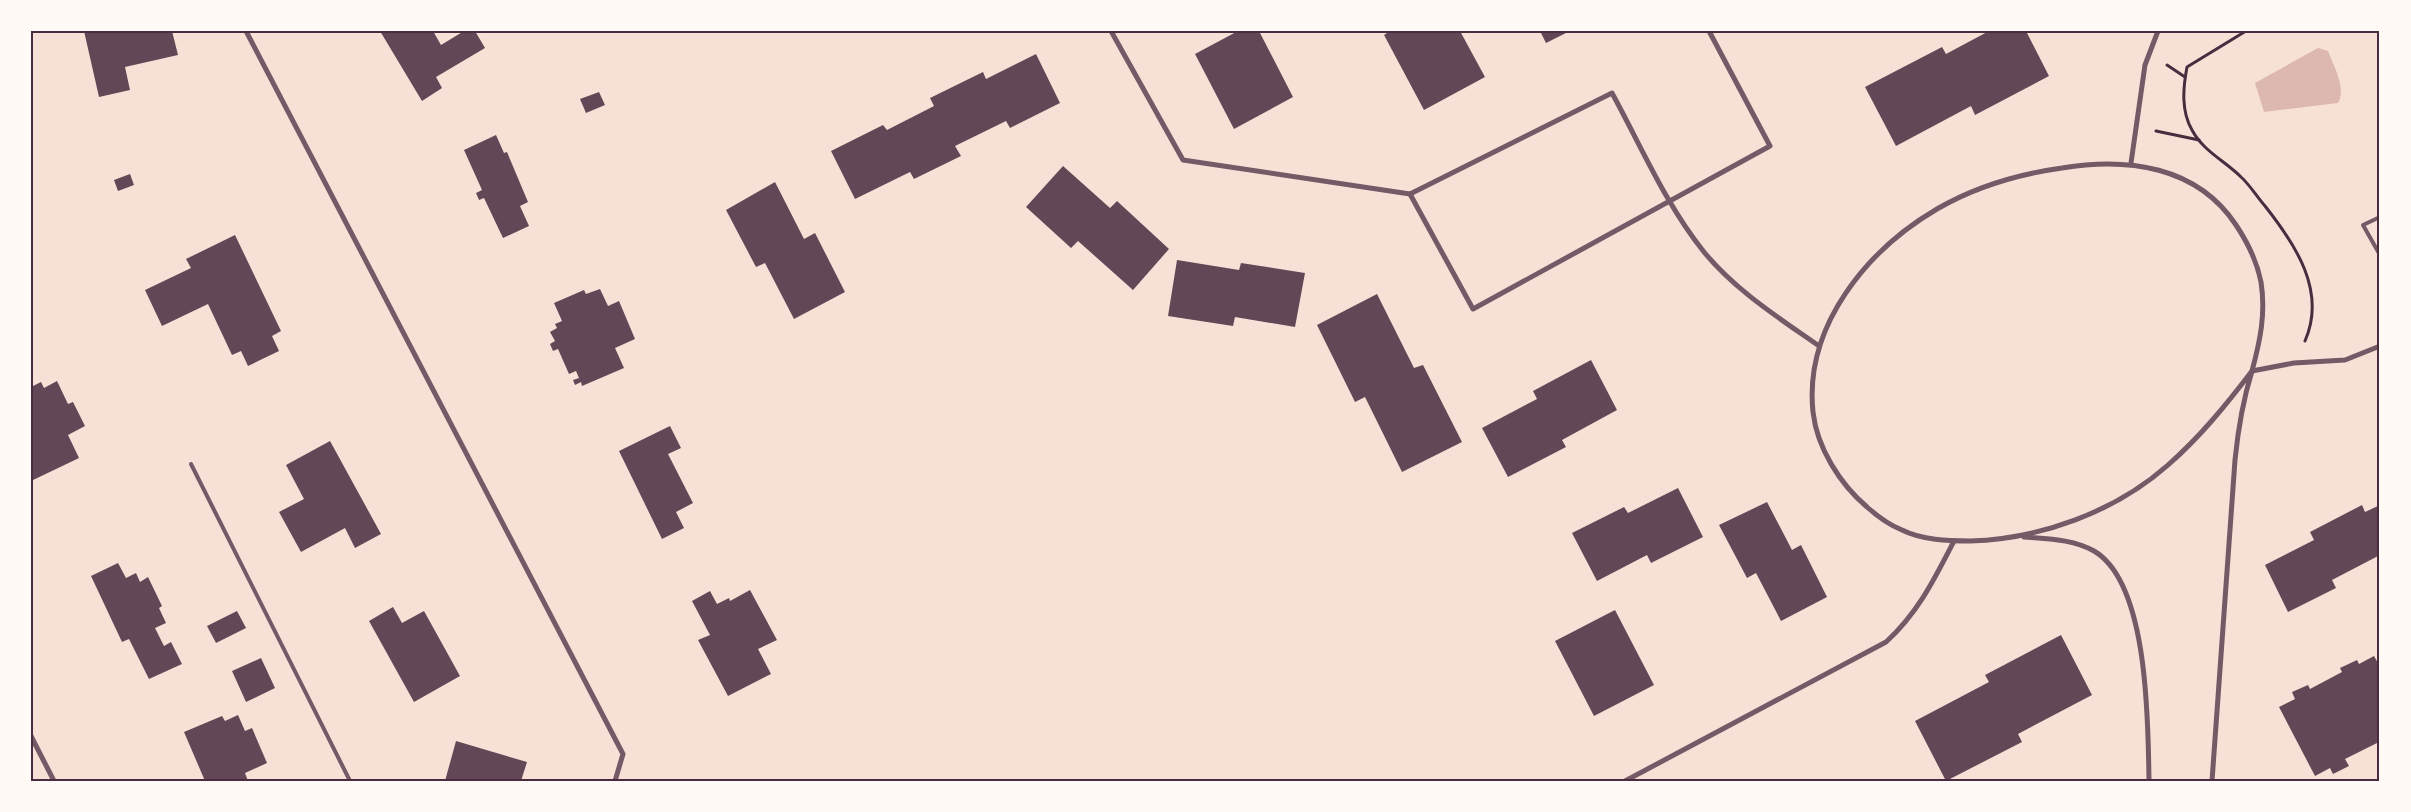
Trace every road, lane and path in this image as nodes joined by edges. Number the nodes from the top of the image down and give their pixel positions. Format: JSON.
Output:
{"nodes":[{"id":1,"x":246,"y":31,"type":"edge"},
{"id":2,"x":1111,"y":31,"type":"edge"},
{"id":3,"x":1709,"y":31,"type":"edge"},
{"id":4,"x":2158,"y":31,"type":"edge"},
{"id":5,"x":2246,"y":31,"type":"edge"},
{"id":6,"x":2137,"y":130,"type":"junction"},
{"id":7,"x":2200,"y":140,"type":"junction"},
{"id":8,"x":2131,"y":163,"type":"junction"},
{"id":9,"x":1410,"y":194,"type":"junction"},
{"id":10,"x":1670,"y":202,"type":"junction"},
{"id":11,"x":2380,"y":217,"type":"edge"},
{"id":12,"x":2380,"y":255,"type":"edge"},
{"id":13,"x":1820,"y":346,"type":"junction"},
{"id":14,"x":2380,"y":346,"type":"edge"},
{"id":15,"x":2294,"y":363,"type":"junction"},
{"id":16,"x":2252,"y":371,"type":"junction"},
{"id":17,"x":191,"y":464,"type":"dead end"},
{"id":18,"x":2018,"y":536,"type":"junction"},
{"id":19,"x":1954,"y":541,"type":"junction"},
{"id":20,"x":31,"y":736,"type":"edge"},
{"id":21,"x":54,"y":781,"type":"edge"},
{"id":22,"x":350,"y":781,"type":"edge"},
{"id":23,"x":615,"y":781,"type":"edge"},
{"id":24,"x":1625,"y":781,"type":"edge"},
{"id":25,"x":2149,"y":781,"type":"edge"},
{"id":26,"x":2212,"y":781,"type":"edge"}],
"edges":[{"from":1,"to":23,"type":"street"},
{"from":2,"to":9,"type":"street"},
{"from":3,"to":10,"type":"street"},
{"from":4,"to":6,"type":"street"},
{"from":5,"to":7,"type":"path"},
{"from":6,"to":7,"type":"path"},
{"from":6,"to":8,"type":"street"},
{"from":7,"to":15,"type":"path"},
{"from":8,"to":13,"type":"street"},
{"from":8,"to":16,"type":"street"},
{"from":9,"to":10,"type":"street"},
{"from":9,"to":10,"type":"street"},
{"from":10,"to":13,"type":"street"},
{"from":11,"to":12,"type":"lane"},
{"from":13,"to":19,"type":"street"},
{"from":14,"to":15,"type":"street"},
{"from":15,"to":16,"type":"street"},
{"from":16,"to":18,"type":"street"},
{"from":16,"to":26,"type":"street"},
{"from":17,"to":22,"type":"lane"},
{"from":18,"to":19,"type":"street"},
{"from":18,"to":25,"type":"street"},
{"from":19,"to":24,"type":"street"},
{"from":20,"to":21,"type":"street"}]}
